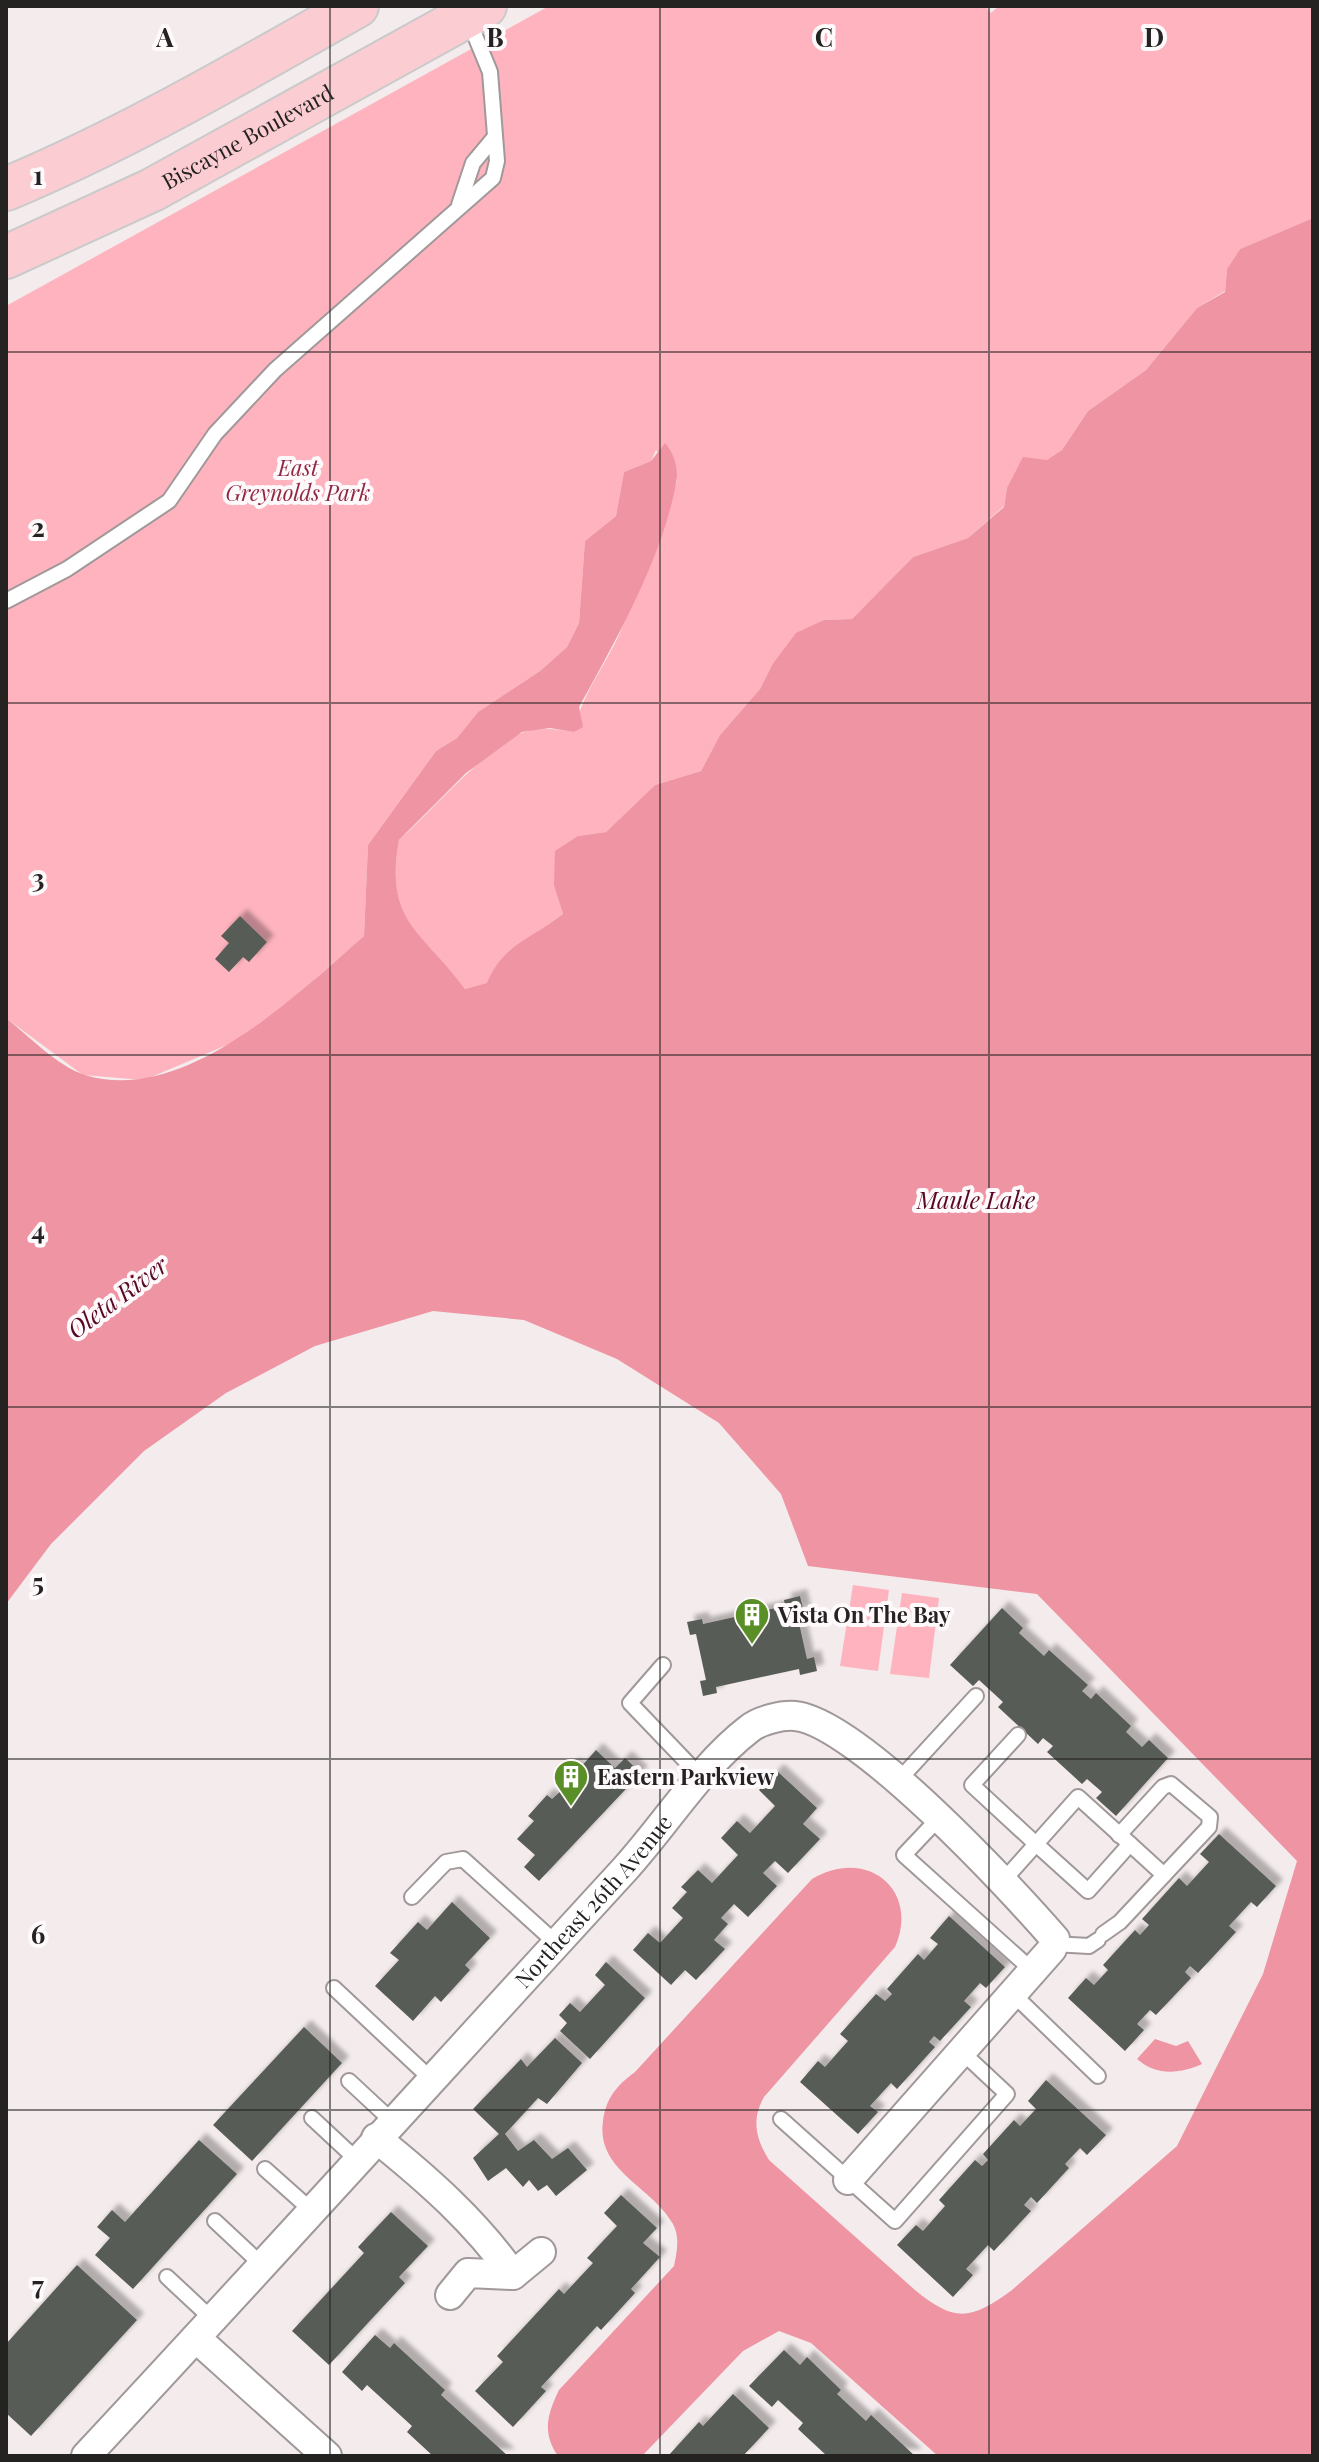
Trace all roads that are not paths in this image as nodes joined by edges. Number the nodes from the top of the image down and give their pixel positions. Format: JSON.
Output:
{"nodes":[{"id":1,"x":357,"y":6,"type":"edge"},
{"id":2,"x":471,"y":9,"type":"edge"},
{"id":3,"x":493,"y":139,"type":"junction"},
{"id":4,"x":6,"y":189,"type":"edge"},
{"id":5,"x":459,"y":205,"type":"junction"},
{"id":6,"x":6,"y":257,"type":"edge"},
{"id":7,"x":6,"y":601,"type":"edge"},
{"id":8,"x":663,"y":1665,"type":"dead end"},
{"id":9,"x":976,"y":1696,"type":"dead end"},
{"id":10,"x":1018,"y":1735,"type":"dead end"},
{"id":11,"x":702,"y":1778,"type":"junction"},
{"id":12,"x":898,"y":1781,"type":"junction"},
{"id":13,"x":938,"y":1819,"type":"junction"},
{"id":14,"x":1125,"y":1839,"type":"junction"},
{"id":15,"x":1036,"y":1844,"type":"junction"},
{"id":16,"x":1164,"y":1875,"type":"junction"},
{"id":17,"x":1003,"y":1881,"type":"junction"},
{"id":18,"x":412,"y":1897,"type":"dead end"},
{"id":19,"x":556,"y":1943,"type":"junction"},
{"id":20,"x":1053,"y":1944,"type":"junction"},
{"id":21,"x":1033,"y":1971,"type":"junction"},
{"id":22,"x":334,"y":1988,"type":"dead end"},
{"id":23,"x":1013,"y":1994,"type":"junction"},
{"id":24,"x":962,"y":2052,"type":"junction"},
{"id":25,"x":1098,"y":2076,"type":"dead end"},
{"id":26,"x":431,"y":2079,"type":"junction"},
{"id":27,"x":349,"y":2081,"type":"dead end"},
{"id":28,"x":312,"y":2118,"type":"dead end"},
{"id":29,"x":781,"y":2119,"type":"dead end"},
{"id":30,"x":384,"y":2130,"type":"junction"},
{"id":31,"x":357,"y":2160,"type":"junction"},
{"id":32,"x":265,"y":2169,"type":"dead end"},
{"id":33,"x":848,"y":2180,"type":"junction"},
{"id":34,"x":311,"y":2210,"type":"junction"},
{"id":35,"x":215,"y":2221,"type":"dead end"},
{"id":36,"x":541,"y":2252,"type":"dead end"},
{"id":37,"x":262,"y":2265,"type":"junction"},
{"id":38,"x":513,"y":2275,"type":"junction"},
{"id":39,"x":167,"y":2277,"type":"dead end"},
{"id":40,"x":450,"y":2295,"type":"dead end"},
{"id":41,"x":204,"y":2329,"type":"junction"},
{"id":42,"x":86,"y":2456,"type":"edge"},
{"id":43,"x":327,"y":2456,"type":"edge"}],
"edges":[{"from":1,"to":4,"type":"main road"},
{"from":2,"to":3,"type":"lane"},
{"from":2,"to":6,"type":"main road","name":"Biscayne Boulevard"},
{"from":3,"to":5,"type":"lane"},
{"from":3,"to":5,"type":"lane"},
{"from":5,"to":7,"type":"lane"},
{"from":8,"to":11,"type":"lane"},
{"from":9,"to":12,"type":"lane"},
{"from":10,"to":15,"type":"lane"},
{"from":11,"to":12,"type":"street","name":"Northeast 26th Avenue"},
{"from":11,"to":19,"type":"street","name":"Northeast 26th Avenue"},
{"from":12,"to":13,"type":"street","name":"Northeast 26th Avenue"},
{"from":13,"to":17,"type":"street","name":"Northeast 26th Avenue"},
{"from":13,"to":21,"type":"lane"},
{"from":14,"to":15,"type":"lane"},
{"from":14,"to":15,"type":"lane"},
{"from":14,"to":16,"type":"lane"},
{"from":14,"to":16,"type":"lane"},
{"from":15,"to":17,"type":"lane"},
{"from":16,"to":20,"type":"lane"},
{"from":17,"to":20,"type":"street","name":"Northeast 26th Avenue"},
{"from":18,"to":19,"type":"lane"},
{"from":19,"to":26,"type":"street","name":"Northeast 26th Avenue"},
{"from":20,"to":21,"type":"street"},
{"from":21,"to":23,"type":"street"},
{"from":22,"to":26,"type":"lane"},
{"from":23,"to":24,"type":"street"},
{"from":23,"to":25,"type":"lane"},
{"from":24,"to":33,"type":"street"},
{"from":24,"to":33,"type":"lane"},
{"from":26,"to":30,"type":"street","name":"Northeast 26th Avenue"},
{"from":27,"to":30,"type":"lane"},
{"from":28,"to":31,"type":"lane"},
{"from":29,"to":33,"type":"lane"},
{"from":30,"to":31,"type":"street","name":"Northeast 26th Avenue"},
{"from":30,"to":38,"type":"street"},
{"from":31,"to":34,"type":"street","name":"Northeast 26th Avenue"},
{"from":32,"to":34,"type":"lane"},
{"from":34,"to":37,"type":"street","name":"Northeast 26th Avenue"},
{"from":35,"to":37,"type":"lane"},
{"from":36,"to":38,"type":"street"},
{"from":37,"to":41,"type":"street","name":"Northeast 26th Avenue"},
{"from":38,"to":40,"type":"street"},
{"from":39,"to":41,"type":"lane"},
{"from":41,"to":42,"type":"street","name":"Northeast 26th Avenue"},
{"from":41,"to":43,"type":"street"}]}
